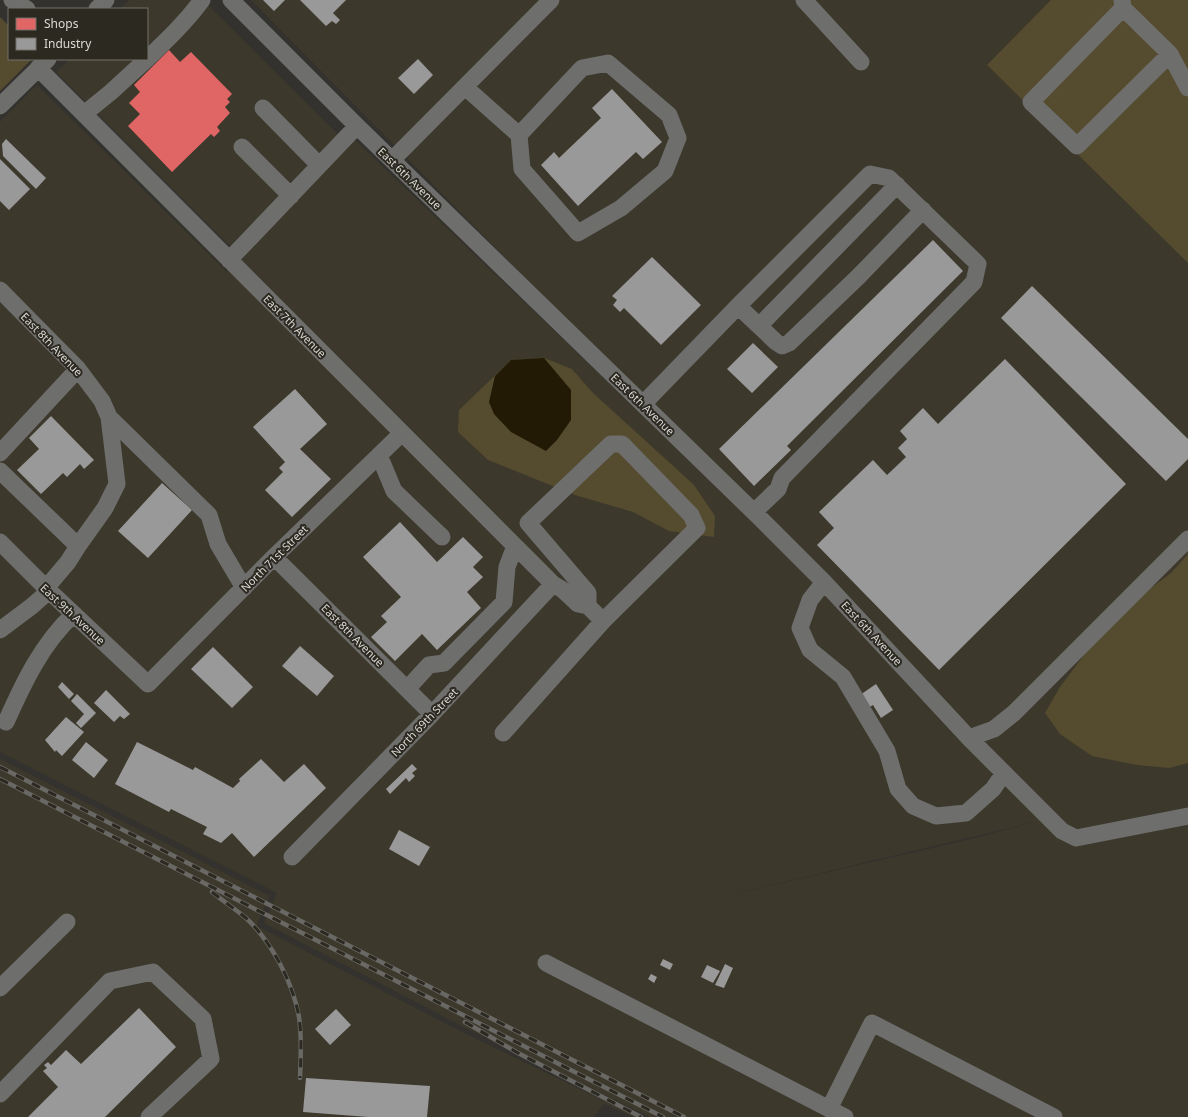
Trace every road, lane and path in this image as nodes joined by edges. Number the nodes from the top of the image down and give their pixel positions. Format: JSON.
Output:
{"nodes":[{"id":1,"x":12,"y":0,"type":"edge"},
{"id":2,"x":106,"y":0,"type":"edge"},
{"id":3,"x":202,"y":0,"type":"edge"},
{"id":4,"x":231,"y":0,"type":"edge"},
{"id":5,"x":551,"y":0,"type":"edge"},
{"id":6,"x":804,"y":0,"type":"edge"},
{"id":7,"x":1123,"y":4,"type":"edge"},
{"id":8,"x":25,"y":8,"type":"edge"},
{"id":9,"x":98,"y":8,"type":"edge"},
{"id":10,"x":1170,"y":54,"type":"junction"},
{"id":11,"x":148,"y":58,"type":"edge"},
{"id":12,"x":146,"y":60,"type":"edge"},
{"id":13,"x":861,"y":62,"type":"dead end"},
{"id":14,"x":43,"y":64,"type":"edge"},
{"id":15,"x":465,"y":87,"type":"junction"},
{"id":16,"x":1188,"y":88,"type":"edge"},
{"id":17,"x":0,"y":106,"type":"edge"},
{"id":18,"x":263,"y":108,"type":"dead end"},
{"id":19,"x":84,"y":114,"type":"junction"},
{"id":20,"x":357,"y":126,"type":"junction"},
{"id":21,"x":518,"y":135,"type":"junction"},
{"id":22,"x":242,"y":148,"type":"dead end"},
{"id":23,"x":392,"y":160,"type":"junction"},
{"id":24,"x":320,"y":166,"type":"junction"},
{"id":25,"x":897,"y":186,"type":"junction"},
{"id":26,"x":290,"y":196,"type":"junction"},
{"id":27,"x":923,"y":210,"type":"junction"},
{"id":28,"x":229,"y":260,"type":"junction"},
{"id":29,"x":3,"y":297,"type":"edge"},
{"id":30,"x":738,"y":306,"type":"junction"},
{"id":31,"x":758,"y":326,"type":"junction"},
{"id":32,"x":78,"y":369,"type":"junction"},
{"id":33,"x":643,"y":404,"type":"junction"},
{"id":34,"x":109,"y":417,"type":"junction"},
{"id":35,"x":402,"y":433,"type":"junction"},
{"id":36,"x":0,"y":453,"type":"edge"},
{"id":37,"x":379,"y":455,"type":"junction"},
{"id":38,"x":0,"y":471,"type":"edge"},
{"id":39,"x":754,"y":512,"type":"junction"},
{"id":40,"x":442,"y":537,"type":"dead end"},
{"id":41,"x":1188,"y":539,"type":"edge"},
{"id":42,"x":0,"y":542,"type":"edge"},
{"id":43,"x":78,"y":546,"type":"junction"},
{"id":44,"x":515,"y":546,"type":"junction"},
{"id":45,"x":274,"y":557,"type":"junction"},
{"id":46,"x":824,"y":582,"type":"junction"},
{"id":47,"x":553,"y":584,"type":"junction"},
{"id":48,"x":244,"y":588,"type":"junction"},
{"id":49,"x":48,"y":589,"type":"junction"},
{"id":50,"x":588,"y":606,"type":"junction"},
{"id":51,"x":74,"y":614,"type":"junction"},
{"id":52,"x":603,"y":621,"type":"junction"},
{"id":53,"x":0,"y":630,"type":"edge"},
{"id":54,"x":148,"y":684,"type":"joint"},
{"id":55,"x":407,"y":689,"type":"junction"},
{"id":56,"x":432,"y":714,"type":"junction"},
{"id":57,"x":6,"y":722,"type":"dead end"},
{"id":58,"x":503,"y":734,"type":"dead end"},
{"id":59,"x":969,"y":738,"type":"junction"},
{"id":60,"x":1004,"y":773,"type":"junction"},
{"id":61,"x":1188,"y":816,"type":"edge"},
{"id":62,"x":292,"y":857,"type":"dead end"},
{"id":63,"x":67,"y":922,"type":"dead end"},
{"id":64,"x":546,"y":963,"type":"dead end"},
{"id":65,"x":0,"y":988,"type":"edge"},
{"id":66,"x":0,"y":1094,"type":"edge"},
{"id":67,"x":829,"y":1109,"type":"junction"},
{"id":68,"x":149,"y":1117,"type":"edge"},
{"id":69,"x":845,"y":1117,"type":"edge"},
{"id":70,"x":1054,"y":1117,"type":"edge"}],
"edges":[{"from":1,"to":8,"type":"street"},
{"from":2,"to":9,"type":"street"},
{"from":3,"to":11,"type":"street"},
{"from":4,"to":20,"type":"street","name":"East 6th Avenue"},
{"from":5,"to":15,"type":"street"},
{"from":6,"to":13,"type":"street"},
{"from":7,"to":10,"type":"street"},
{"from":7,"to":10,"type":"street"},
{"from":10,"to":16,"type":"street"},
{"from":12,"to":19,"type":"street"},
{"from":14,"to":17,"type":"street"},
{"from":14,"to":19,"type":"street","name":"East 7th Avenue"},
{"from":15,"to":21,"type":"street"},
{"from":15,"to":23,"type":"street"},
{"from":18,"to":24,"type":"street"},
{"from":19,"to":28,"type":"street","name":"East 7th Avenue"},
{"from":20,"to":23,"type":"street","name":"East 6th Avenue"},
{"from":20,"to":24,"type":"street"},
{"from":21,"to":21,"type":"street"},
{"from":22,"to":26,"type":"street"},
{"from":23,"to":33,"type":"street","name":"East 6th Avenue"},
{"from":24,"to":26,"type":"street"},
{"from":25,"to":27,"type":"street"},
{"from":25,"to":30,"type":"street"},
{"from":25,"to":31,"type":"street"},
{"from":26,"to":28,"type":"street"},
{"from":27,"to":31,"type":"street"},
{"from":27,"to":39,"type":"street"},
{"from":28,"to":35,"type":"street","name":"East 7th Avenue"},
{"from":29,"to":32,"type":"street","name":"East 8th Avenue"},
{"from":30,"to":31,"type":"street"},
{"from":30,"to":33,"type":"street"},
{"from":32,"to":34,"type":"street","name":"East 8th Avenue"},
{"from":32,"to":36,"type":"street"},
{"from":33,"to":39,"type":"street","name":"East 6th Avenue"},
{"from":34,"to":43,"type":"street"},
{"from":34,"to":48,"type":"street"},
{"from":35,"to":37,"type":"street","name":"North 71st Street"},
{"from":35,"to":44,"type":"street","name":"East 7th Avenue"},
{"from":37,"to":40,"type":"street"},
{"from":37,"to":45,"type":"street","name":"North 71st Street"},
{"from":38,"to":43,"type":"street"},
{"from":39,"to":46,"type":"street","name":"East 6th Avenue"},
{"from":41,"to":59,"type":"street"},
{"from":42,"to":49,"type":"street","name":"East 9th Avenue"},
{"from":43,"to":49,"type":"street"},
{"from":44,"to":47,"type":"street","name":"East 7th Avenue"},
{"from":44,"to":55,"type":"street"},
{"from":45,"to":48,"type":"street","name":"North 71st Street"},
{"from":45,"to":55,"type":"street","name":"East 8th Avenue"},
{"from":46,"to":59,"type":"street","name":"East 6th Avenue"},
{"from":46,"to":60,"type":"street"},
{"from":47,"to":50,"type":"street","name":"East 7th Avenue"},
{"from":47,"to":56,"type":"street","name":"North 69th Street"},
{"from":48,"to":54,"type":"street","name":"North 71st Street"},
{"from":49,"to":51,"type":"street","name":"East 9th Avenue"},
{"from":49,"to":53,"type":"street"},
{"from":50,"to":52,"type":"street"},
{"from":50,"to":52,"type":"street"},
{"from":51,"to":54,"type":"street","name":"East 9th Avenue"},
{"from":51,"to":57,"type":"street"},
{"from":52,"to":58,"type":"street"},
{"from":55,"to":56,"type":"street","name":"East 8th Avenue"},
{"from":56,"to":62,"type":"street","name":"North 69th Street"},
{"from":59,"to":60,"type":"street","name":"East 6th Avenue"},
{"from":60,"to":61,"type":"street","name":"East 6th Avenue"},
{"from":63,"to":65,"type":"street"},
{"from":64,"to":67,"type":"street"},
{"from":66,"to":68,"type":"street"},
{"from":67,"to":69,"type":"street"},
{"from":67,"to":70,"type":"street"}]}
